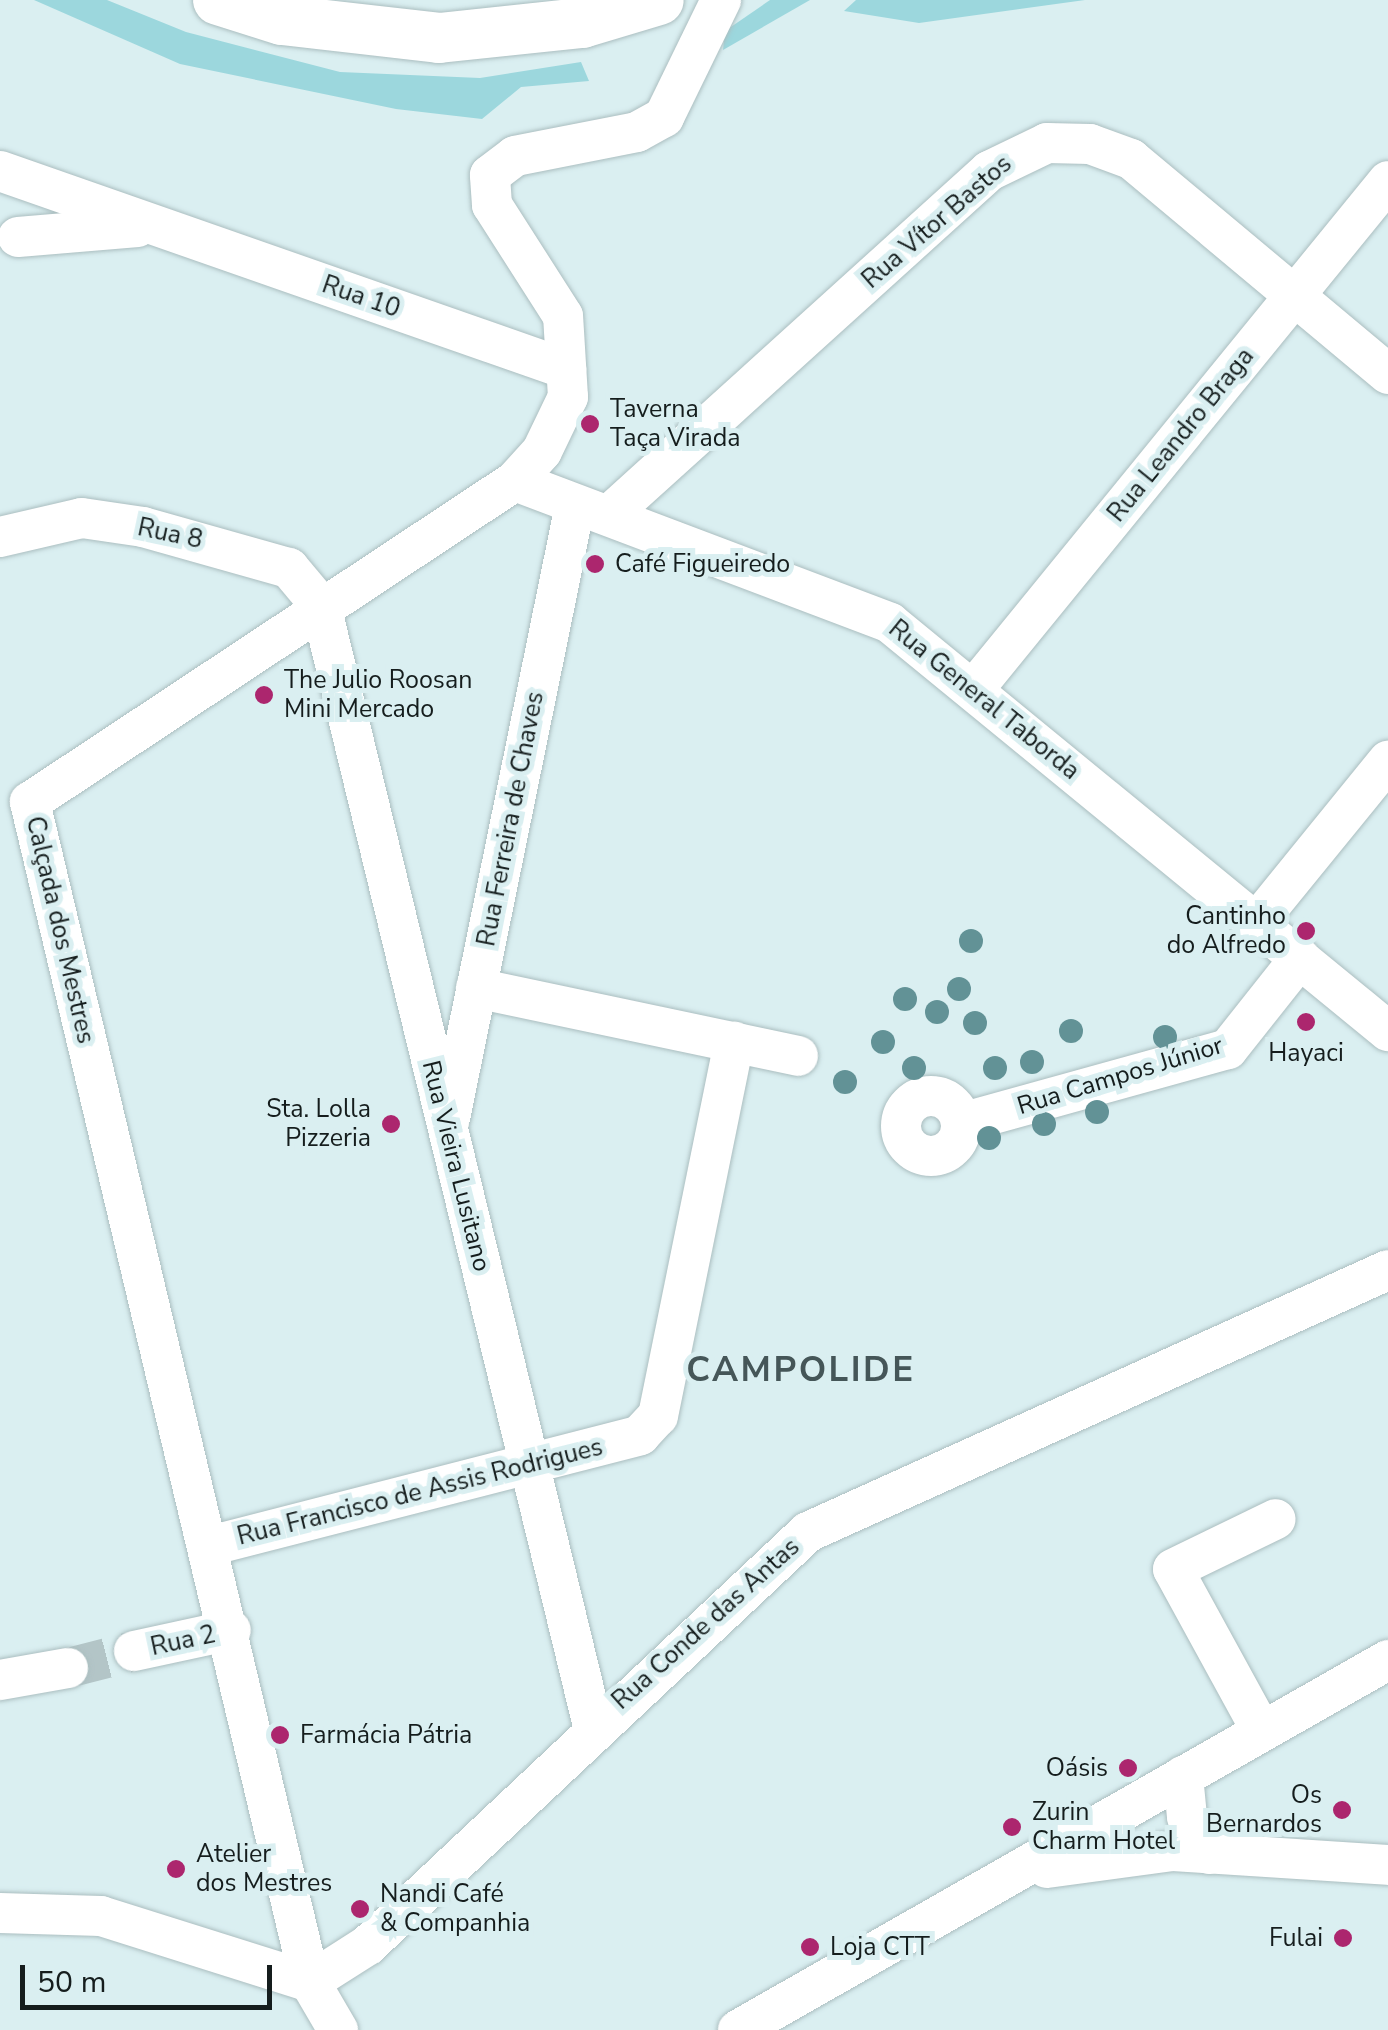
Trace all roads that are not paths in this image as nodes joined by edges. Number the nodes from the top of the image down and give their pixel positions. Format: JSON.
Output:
{"nodes":[{"id":1,"x":218,"y":0,"type":"edge"},
{"id":2,"x":659,"y":0,"type":"edge"},
{"id":3,"x":720,"y":0,"type":"edge"},
{"id":4,"x":7,"y":173,"type":"edge"},
{"id":5,"x":1388,"y":181,"type":"edge"},
{"id":6,"x":155,"y":226,"type":"junction"},
{"id":7,"x":9,"y":241,"type":"edge"},
{"id":8,"x":1294,"y":296,"type":"junction"},
{"id":9,"x":566,"y":369,"type":"junction"},
{"id":10,"x":1388,"y":374,"type":"edge"},
{"id":11,"x":515,"y":481,"type":"junction"},
{"id":12,"x":592,"y":510,"type":"junction"},
{"id":13,"x":0,"y":537,"type":"edge"},
{"id":14,"x":320,"y":606,"type":"junction"},
{"id":15,"x":974,"y":689,"type":"junction"},
{"id":16,"x":1388,"y":760,"type":"edge"},
{"id":17,"x":15,"y":809,"type":"edge"},
{"id":18,"x":1256,"y":922,"type":"junction"},
{"id":19,"x":1300,"y":958,"type":"junction"},
{"id":20,"x":476,"y":988,"type":"junction"},
{"id":21,"x":1388,"y":1031,"type":"edge"},
{"id":22,"x":734,"y":1042,"type":"junction"},
{"id":23,"x":798,"y":1056,"type":"dead end"},
{"id":24,"x":961,"y":1123,"type":"dead end"},
{"id":25,"x":447,"y":1133,"type":"junction"},
{"id":26,"x":1388,"y":1270,"type":"edge"},
{"id":27,"x":527,"y":1469,"type":"junction"},
{"id":28,"x":1276,"y":1519,"type":"dead end"},
{"id":29,"x":213,"y":1546,"type":"junction"},
{"id":30,"x":231,"y":1630,"type":"junction"},
{"id":31,"x":134,"y":1651,"type":"tunnel mouth"},
{"id":32,"x":1388,"y":1660,"type":"edge"},
{"id":33,"x":68,"y":1668,"type":"tunnel mouth"},
{"id":34,"x":0,"y":1680,"type":"edge"},
{"id":35,"x":592,"y":1726,"type":"junction"},
{"id":36,"x":1261,"y":1730,"type":"junction"},
{"id":37,"x":1182,"y":1776,"type":"junction"},
{"id":38,"x":1209,"y":1854,"type":"junction"},
{"id":39,"x":1388,"y":1865,"type":"edge"},
{"id":40,"x":996,"y":1884,"type":"junction"},
{"id":41,"x":0,"y":1914,"type":"edge"},
{"id":42,"x":310,"y":1982,"type":"junction"},
{"id":43,"x":338,"y":2030,"type":"edge"},
{"id":44,"x":738,"y":2030,"type":"edge"}],
"edges":[{"from":1,"to":2,"type":"main road"},
{"from":3,"to":9,"type":"street","name":"Calçada dos Mestres"},
{"from":4,"to":6,"type":"street","name":"Rua 10"},
{"from":4,"to":7,"type":"street","name":"Rua 10"},
{"from":5,"to":8,"type":"street","name":"Rua Leandro Braga"},
{"from":6,"to":7,"type":"street","name":"Rua 10"},
{"from":6,"to":9,"type":"street","name":"Rua 10"},
{"from":8,"to":10,"type":"street","name":"Rua Vítor Bastos"},
{"from":8,"to":12,"type":"street","name":"Rua Vítor Bastos"},
{"from":8,"to":15,"type":"street","name":"Rua Leandro Braga"},
{"from":9,"to":11,"type":"street","name":"Calçada dos Mestres"},
{"from":11,"to":12,"type":"street","name":"Rua General Taborda"},
{"from":11,"to":14,"type":"street","name":"Calçada dos Mestres"},
{"from":12,"to":15,"type":"street","name":"Rua General Taborda"},
{"from":12,"to":20,"type":"street","name":"Rua Ferreira de Chaves"},
{"from":13,"to":14,"type":"street","name":"Rua 8"},
{"from":14,"to":17,"type":"street","name":"Calçada dos Mestres"},
{"from":14,"to":25,"type":"street","name":"Rua Vieira Lusitano"},
{"from":15,"to":18,"type":"street","name":"Rua General Taborda"},
{"from":16,"to":18,"type":"street"},
{"from":17,"to":29,"type":"street","name":"Calçada dos Mestres"},
{"from":18,"to":19,"type":"street","name":"Rua General Taborda"},
{"from":19,"to":21,"type":"street","name":"Rua General Taborda"},
{"from":19,"to":24,"type":"street","name":"Rua Campos Júnior"},
{"from":20,"to":22,"type":"street"},
{"from":20,"to":25,"type":"street","name":"Rua Ferreira de Chaves"},
{"from":22,"to":23,"type":"street"},
{"from":22,"to":27,"type":"street","name":"Rua Francisco de Assis Rodrigues"},
{"from":25,"to":27,"type":"street","name":"Rua Vieira Lusitano"},
{"from":26,"to":35,"type":"street","name":"Rua Conde das Antas"},
{"from":27,"to":29,"type":"street","name":"Rua Francisco de Assis Rodrigues"},
{"from":27,"to":35,"type":"street","name":"Rua Vieira Lusitano"},
{"from":28,"to":36,"type":"street"},
{"from":29,"to":30,"type":"street","name":"Calçada dos Mestres"},
{"from":30,"to":31,"type":"street","name":"Rua 2"},
{"from":30,"to":42,"type":"street","name":"Calçada dos Mestres"},
{"from":32,"to":36,"type":"street"},
{"from":33,"to":34,"type":"street"},
{"from":35,"to":42,"type":"street","name":"Rua Conde das Antas"},
{"from":36,"to":37,"type":"street"},
{"from":37,"to":38,"type":"street"},
{"from":37,"to":40,"type":"street"},
{"from":38,"to":39,"type":"street"},
{"from":38,"to":40,"type":"street"},
{"from":40,"to":44,"type":"street"},
{"from":41,"to":42,"type":"street"},
{"from":42,"to":43,"type":"street","name":"Calçada dos Mestres"}]}
